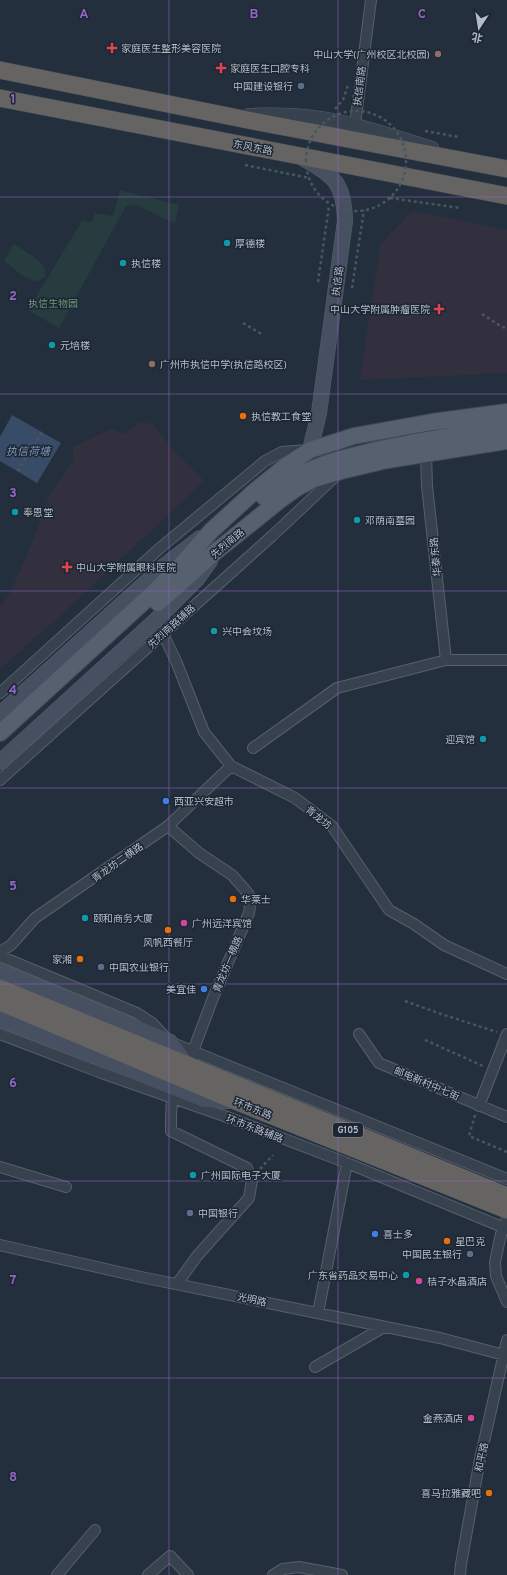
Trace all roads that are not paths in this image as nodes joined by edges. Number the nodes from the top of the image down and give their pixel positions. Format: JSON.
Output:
{"nodes":[{"id":1,"x":371,"y":0,"type":"edge"},
{"id":2,"x":0,"y":70,"type":"edge"},
{"id":3,"x":0,"y":98,"type":"edge"},
{"id":4,"x":225,"y":115,"type":"junction"},
{"id":5,"x":355,"y":126,"type":"junction"},
{"id":6,"x":298,"y":156,"type":"junction"},
{"id":7,"x":500,"y":168,"type":"edge"},
{"id":8,"x":507,"y":196,"type":"edge"},
{"id":9,"x":507,"y":412,"type":"edge"},
{"id":10,"x":507,"y":426,"type":"edge"},
{"id":11,"x":507,"y":441,"type":"edge"},
{"id":12,"x":310,"y":450,"type":"junction"},
{"id":13,"x":426,"y":454,"type":"junction"},
{"id":14,"x":341,"y":471,"type":"junction"},
{"id":15,"x":211,"y":531,"type":"junction"},
{"id":16,"x":214,"y":553,"type":"junction"},
{"id":17,"x":180,"y":566,"type":"junction"},
{"id":18,"x":163,"y":634,"type":"junction"},
{"id":19,"x":100,"y":648,"type":"junction"},
{"id":20,"x":446,"y":660,"type":"junction"},
{"id":21,"x":507,"y":660,"type":"edge"},
{"id":22,"x":0,"y":693,"type":"edge"},
{"id":23,"x":0,"y":714,"type":"edge"},
{"id":24,"x":0,"y":733,"type":"edge"},
{"id":25,"x":0,"y":746,"type":"edge"},
{"id":26,"x":253,"y":748,"type":"dead end"},
{"id":27,"x":0,"y":762,"type":"edge"},
{"id":28,"x":231,"y":766,"type":"junction"},
{"id":29,"x":0,"y":780,"type":"edge"},
{"id":30,"x":168,"y":826,"type":"junction"},
{"id":31,"x":0,"y":952,"type":"edge"},
{"id":32,"x":0,"y":956,"type":"edge"},
{"id":33,"x":0,"y":971,"type":"edge"},
{"id":34,"x":507,"y":974,"type":"edge"},
{"id":35,"x":0,"y":988,"type":"edge"},
{"id":36,"x":0,"y":1002,"type":"edge"},
{"id":37,"x":0,"y":1024,"type":"edge"},
{"id":38,"x":359,"y":1034,"type":"dead end"},
{"id":39,"x":507,"y":1035,"type":"edge"},
{"id":40,"x":170,"y":1042,"type":"junction"},
{"id":41,"x":190,"y":1058,"type":"junction"},
{"id":42,"x":172,"y":1075,"type":"junction"},
{"id":43,"x":172,"y":1097,"type":"junction"},
{"id":44,"x":203,"y":1098,"type":"junction"},
{"id":45,"x":235,"y":1101,"type":"junction"},
{"id":46,"x":479,"y":1106,"type":"junction"},
{"id":47,"x":507,"y":1117,"type":"edge"},
{"id":48,"x":230,"y":1118,"type":"junction"},
{"id":49,"x":347,"y":1163,"type":"junction"},
{"id":50,"x":0,"y":1167,"type":"edge"},
{"id":51,"x":507,"y":1179,"type":"edge"},
{"id":52,"x":66,"y":1187,"type":"dead end"},
{"id":53,"x":507,"y":1196,"type":"edge"},
{"id":54,"x":507,"y":1210,"type":"edge"},
{"id":55,"x":506,"y":1224,"type":"edge"},
{"id":56,"x":0,"y":1245,"type":"edge"},
{"id":57,"x":177,"y":1284,"type":"junction"},
{"id":58,"x":507,"y":1302,"type":"edge"},
{"id":59,"x":318,"y":1313,"type":"junction"},
{"id":60,"x":384,"y":1326,"type":"junction"},
{"id":61,"x":507,"y":1340,"type":"edge"},
{"id":62,"x":504,"y":1355,"type":"junction"},
{"id":63,"x":315,"y":1367,"type":"dead end"},
{"id":64,"x":95,"y":1530,"type":"dead end"},
{"id":65,"x":57,"y":1575,"type":"edge"},
{"id":66,"x":148,"y":1575,"type":"edge"},
{"id":67,"x":188,"y":1575,"type":"edge"},
{"id":68,"x":272,"y":1575,"type":"edge"},
{"id":69,"x":342,"y":1575,"type":"edge"},
{"id":70,"x":460,"y":1575,"type":"edge"}],
"edges":[{"from":1,"to":5,"type":"street","name":"执信南路"},
{"from":2,"to":4,"type":"highway"},
{"from":3,"to":6,"type":"highway","name":"东风东路"},
{"from":4,"to":5,"type":"street"},
{"from":4,"to":7,"type":"highway"},
{"from":5,"to":7,"type":"street"},
{"from":6,"to":8,"type":"highway","name":"东风东路"},
{"from":6,"to":12,"type":"main road","name":"执信路"},
{"from":9,"to":12,"type":"main road","name":"先烈南路"},
{"from":10,"to":17,"type":"main road","name":"先烈南路"},
{"from":11,"to":13,"type":"main road","name":"先烈南路"},
{"from":12,"to":15,"type":"main road","name":"先烈南路"},
{"from":12,"to":22,"type":"street"},
{"from":13,"to":14,"type":"main road","name":"先烈南路"},
{"from":13,"to":20,"type":"street","name":"华泰东路"},
{"from":14,"to":16,"type":"main road","name":"先烈南路"},
{"from":14,"to":18,"type":"street","name":"先烈南路辅路"},
{"from":15,"to":17,"type":"main road","name":"先烈南路"},
{"from":15,"to":23,"type":"main road"},
{"from":16,"to":19,"type":"main road","name":"先烈南路"},
{"from":16,"to":27,"type":"main road"},
{"from":17,"to":19,"type":"main road","name":"先烈南路"},
{"from":18,"to":28,"type":"street","name":"青龙坊"},
{"from":18,"to":29,"type":"street","name":"先烈南路辅路"},
{"from":19,"to":24,"type":"main road","name":"先烈南路"},
{"from":19,"to":25,"type":"main road","name":"先烈南路"},
{"from":20,"to":21,"type":"street"},
{"from":20,"to":26,"type":"street"},
{"from":28,"to":30,"type":"street","name":"青龙坊二横路"},
{"from":28,"to":34,"type":"street","name":"青龙坊"},
{"from":30,"to":31,"type":"street","name":"青龙坊二横路"},
{"from":30,"to":41,"type":"street","name":"青龙坊一横路"},
{"from":32,"to":40,"type":"street"},
{"from":33,"to":40,"type":"main road"},
{"from":35,"to":41,"type":"highway","name":"环市东路","number":"G105"},
{"from":36,"to":42,"type":"highway","name":"环市东路","number":"G105"},
{"from":37,"to":43,"type":"street","name":"环市东路辅路"},
{"from":37,"to":44,"type":"main road"},
{"from":38,"to":46,"type":"street","name":"邮电新村中七街"},
{"from":39,"to":46,"type":"street"},
{"from":40,"to":41,"type":"main road"},
{"from":41,"to":51,"type":"street"},
{"from":41,"to":53,"type":"highway","name":"环市东路","number":"G105"},
{"from":42,"to":44,"type":"street"},
{"from":42,"to":45,"type":"highway","name":"环市东路","number":"G105"},
{"from":43,"to":44,"type":"street"},
{"from":43,"to":48,"type":"street","name":"环市东路辅路"},
{"from":43,"to":57,"type":"street"},
{"from":44,"to":45,"type":"main road"},
{"from":44,"to":48,"type":"street"},
{"from":45,"to":54,"type":"highway","name":"环市东路","number":"G105"},
{"from":46,"to":47,"type":"street","name":"邮电新村中七街"},
{"from":48,"to":49,"type":"street","name":"环市东路辅路"},
{"from":49,"to":55,"type":"street","name":"环市东路辅路"},
{"from":49,"to":59,"type":"street"},
{"from":50,"to":52,"type":"street"},
{"from":55,"to":58,"type":"street"},
{"from":56,"to":57,"type":"street","name":"光明路"},
{"from":57,"to":59,"type":"street","name":"光明路"},
{"from":59,"to":60,"type":"street","name":"光明路"},
{"from":60,"to":62,"type":"street","name":"光明路"},
{"from":60,"to":63,"type":"street"},
{"from":61,"to":62,"type":"street","name":"和平路"},
{"from":62,"to":70,"type":"street","name":"和平路"},
{"from":64,"to":65,"type":"street"},
{"from":66,"to":67,"type":"street"},
{"from":68,"to":69,"type":"street"}]}
